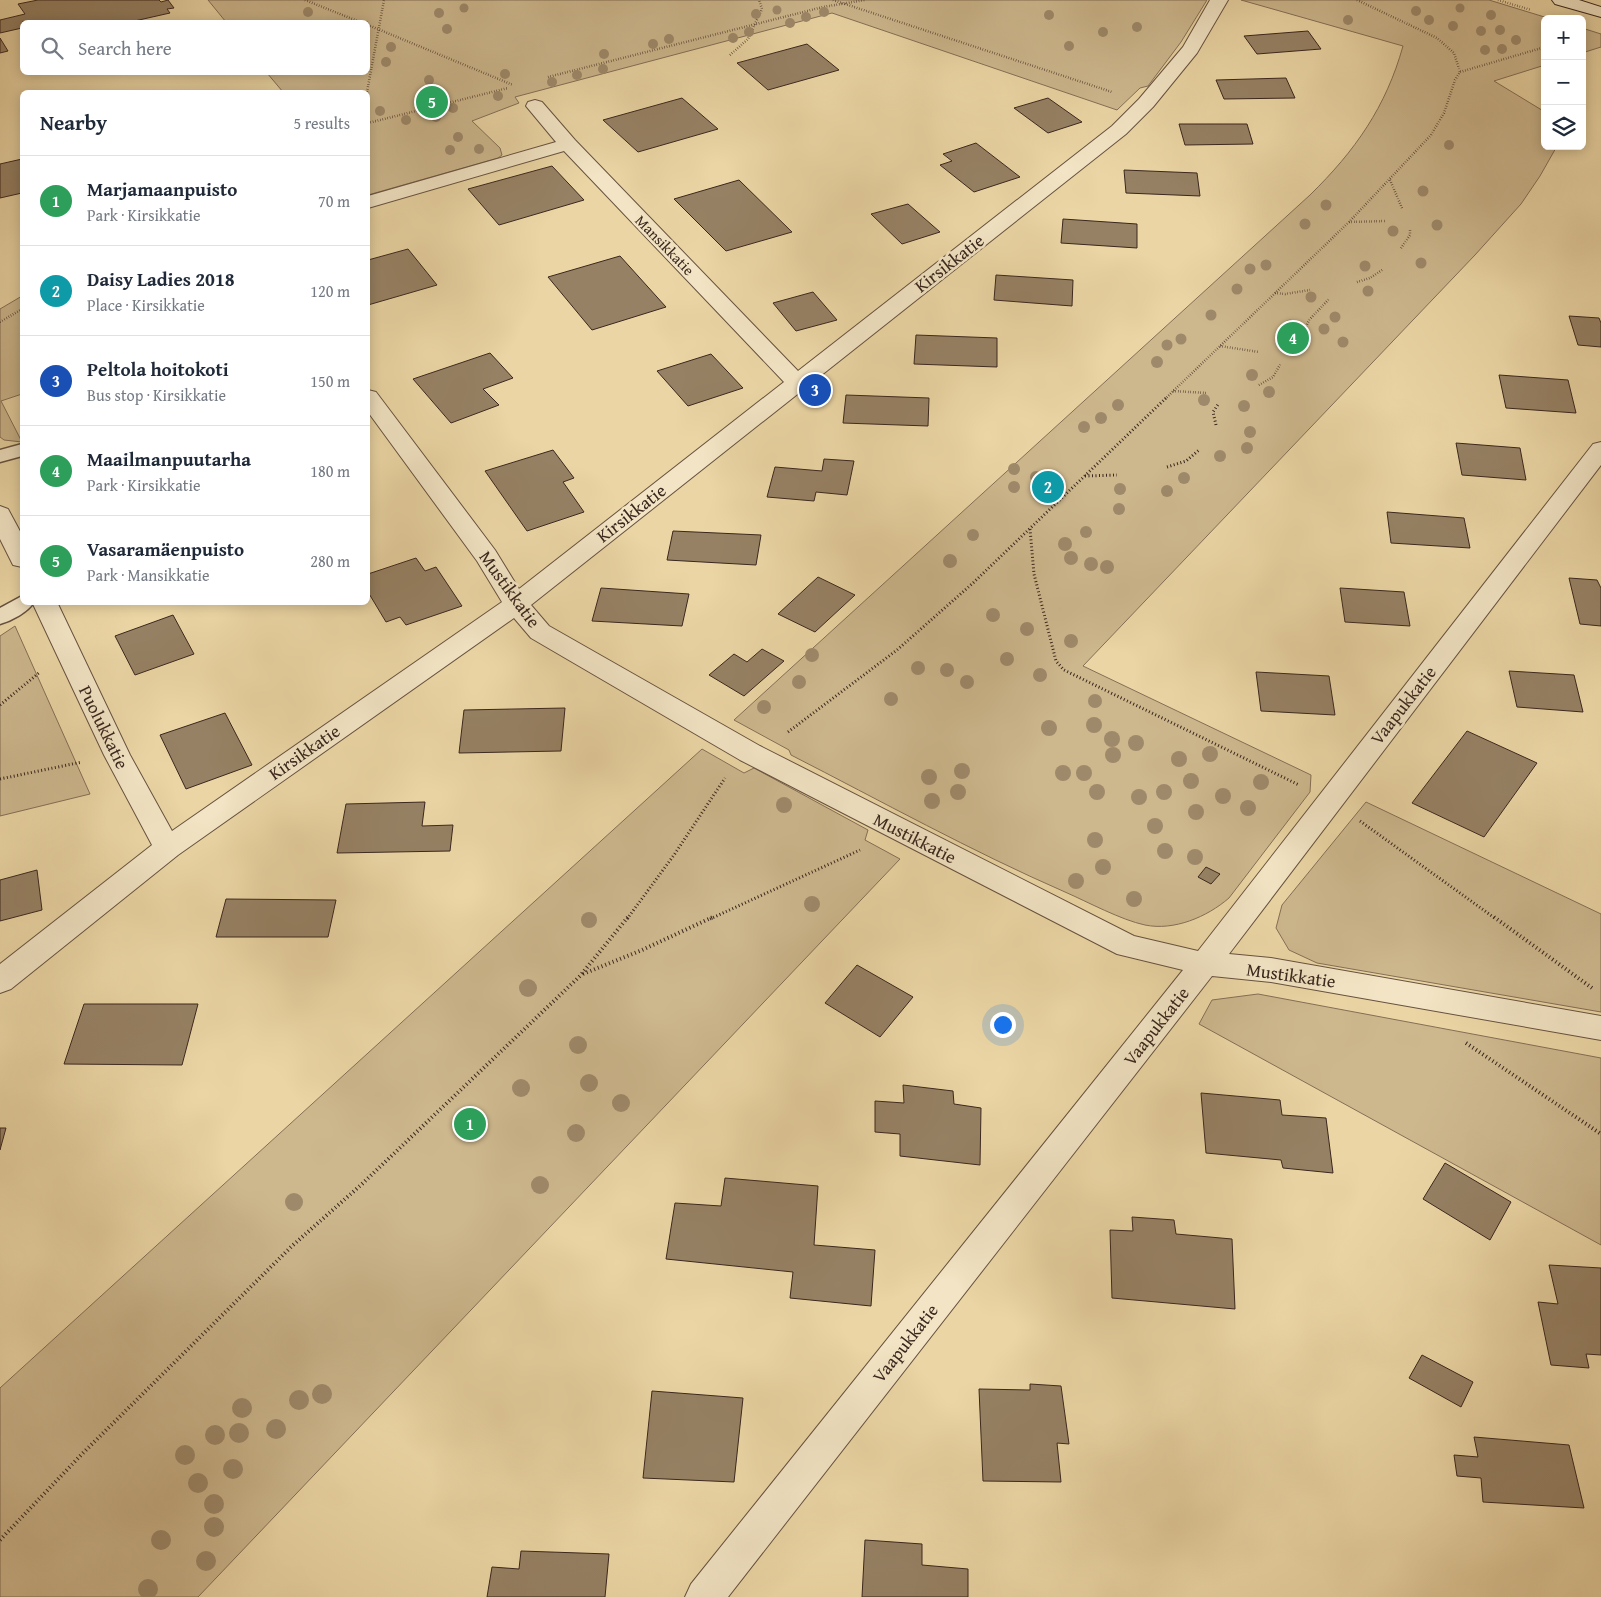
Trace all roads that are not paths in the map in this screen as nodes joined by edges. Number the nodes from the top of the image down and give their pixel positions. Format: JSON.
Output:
{"nodes":[{"id":1,"x":1219,"y":0,"type":"edge"},
{"id":2,"x":1561,"y":0,"type":"edge"},
{"id":3,"x":1586,"y":3,"type":"edge"},
{"id":4,"x":1601,"y":12,"type":"edge"},
{"id":5,"x":535,"y":106,"type":"dead end"},
{"id":6,"x":568,"y":144,"type":"junction"},
{"id":7,"x":370,"y":201,"type":"edge"},
{"id":8,"x":796,"y":382,"type":"junction"},
{"id":9,"x":370,"y":400,"type":"edge"},
{"id":10,"x":1601,"y":449,"type":"edge"},
{"id":11,"x":20,"y":451,"type":"edge"},
{"id":12,"x":0,"y":456,"type":"edge"},
{"id":13,"x":0,"y":514,"type":"edge"},
{"id":14,"x":20,"y":555,"type":"edge"},
{"id":15,"x":20,"y":604,"type":"edge"},
{"id":16,"x":516,"y":604,"type":"junction"},
{"id":17,"x":45,"y":605,"type":"edge"},
{"id":18,"x":0,"y":617,"type":"edge"},
{"id":19,"x":168,"y":848,"type":"junction"},
{"id":20,"x":1205,"y":964,"type":"junction"},
{"id":21,"x":0,"y":981,"type":"edge"},
{"id":22,"x":1601,"y":1028,"type":"edge"},
{"id":23,"x":704,"y":1597,"type":"edge"}],
"edges":[{"from":1,"to":8,"type":"street","name":"Kirsikkatie"},
{"from":2,"to":3,"type":"street"},
{"from":3,"to":4,"type":"street"},
{"from":5,"to":6,"type":"street","name":"Mansikkatie"},
{"from":6,"to":7,"type":"street"},
{"from":6,"to":8,"type":"street","name":"Mansikkatie"},
{"from":8,"to":16,"type":"street","name":"Kirsikkatie"},
{"from":9,"to":16,"type":"street","name":"Mustikkatie"},
{"from":10,"to":20,"type":"street","name":"Vaapukkatie"},
{"from":11,"to":12,"type":"lane"},
{"from":13,"to":14,"type":"street"},
{"from":15,"to":18,"type":"lane"},
{"from":16,"to":19,"type":"street","name":"Kirsikkatie"},
{"from":16,"to":20,"type":"street","name":"Mustikkatie"},
{"from":17,"to":19,"type":"street","name":"Puolukkatie"},
{"from":19,"to":21,"type":"street","name":"Kirsikkatie"},
{"from":20,"to":22,"type":"street","name":"Mustikkatie"},
{"from":20,"to":23,"type":"street","name":"Vaapukkatie"}]}
